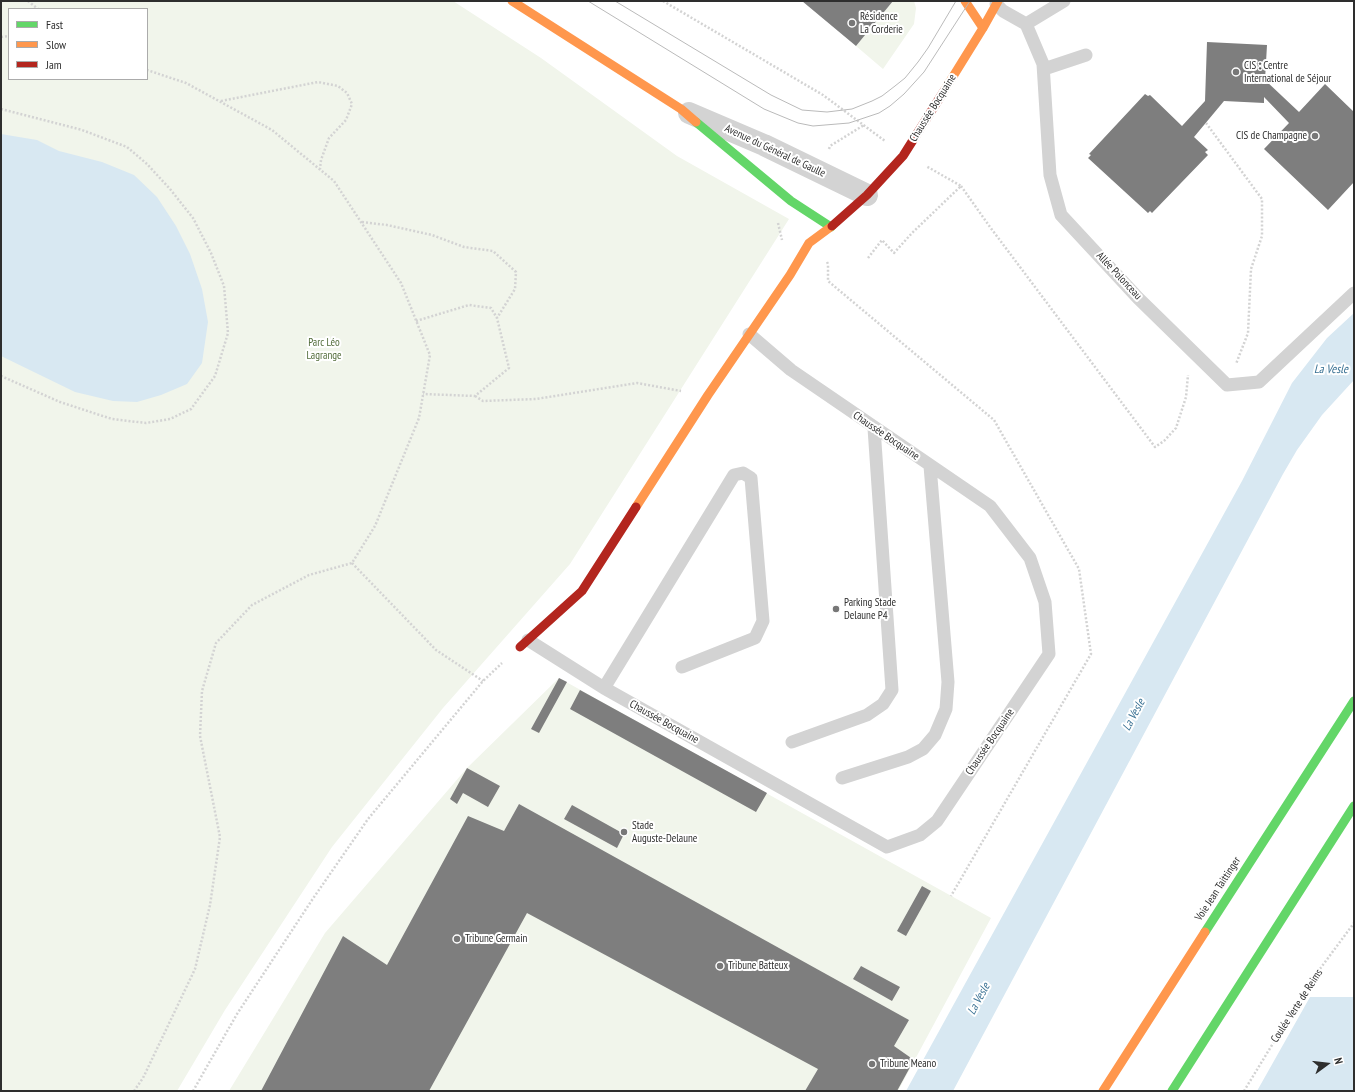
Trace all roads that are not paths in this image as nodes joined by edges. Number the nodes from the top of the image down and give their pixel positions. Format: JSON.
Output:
{"nodes":[{"id":1,"x":512,"y":1,"type":"edge"},
{"id":2,"x":965,"y":1,"type":"edge"},
{"id":3,"x":1064,"y":1,"type":"edge"},
{"id":4,"x":997,"y":3,"type":"edge"},
{"id":5,"x":1026,"y":24,"type":"junction"},
{"id":6,"x":983,"y":28,"type":"junction"},
{"id":7,"x":1086,"y":55,"type":"dead end"},
{"id":8,"x":1044,"y":69,"type":"junction"},
{"id":9,"x":681,"y":110,"type":"junction"},
{"id":10,"x":867,"y":195,"type":"junction"},
{"id":11,"x":831,"y":227,"type":"junction"},
{"id":12,"x":1354,"y":293,"type":"edge"},
{"id":13,"x":749,"y":334,"type":"junction"},
{"id":14,"x":874,"y":428,"type":"junction"},
{"id":15,"x":930,"y":466,"type":"junction"},
{"id":16,"x":524,"y":643,"type":"joint"},
{"id":17,"x":682,"y":668,"type":"dead end"},
{"id":18,"x":604,"y":688,"type":"junction"},
{"id":19,"x":1354,"y":701,"type":"edge"},
{"id":20,"x":792,"y":742,"type":"dead end"},
{"id":21,"x":842,"y":778,"type":"dead end"},
{"id":22,"x":1354,"y":806,"type":"edge"},
{"id":23,"x":1103,"y":1091,"type":"edge"},
{"id":24,"x":1172,"y":1091,"type":"edge"}],
"edges":[{"from":1,"to":9,"type":"main road","name":"Avenue du Général de Gaulle"},
{"from":2,"to":6,"type":"main road"},
{"from":3,"to":5,"type":"lane"},
{"from":4,"to":5,"type":"lane"},
{"from":4,"to":6,"type":"main road","name":"Chaussée Bocquaine"},
{"from":5,"to":8,"type":"lane","name":"Allée Polonceau"},
{"from":6,"to":10,"type":"main road","name":"Chaussée Bocquaine"},
{"from":7,"to":8,"type":"lane"},
{"from":8,"to":12,"type":"lane","name":"Allée Polonceau"},
{"from":9,"to":10,"type":"street","name":"Avenue du Général de Gaulle"},
{"from":9,"to":11,"type":"main road","name":"Avenue du Général de Gaulle"},
{"from":10,"to":11,"type":"main road","name":"Chaussée Bocquaine"},
{"from":11,"to":13,"type":"main road","name":"Chaussée Bocquaine"},
{"from":13,"to":14,"type":"lane","name":"Chaussée Bocquaine"},
{"from":13,"to":16,"type":"main road","name":"Chaussée Bocquaine"},
{"from":14,"to":15,"type":"lane","name":"Chaussée Bocquaine"},
{"from":14,"to":20,"type":"lane"},
{"from":15,"to":18,"type":"lane","name":"Chaussée Bocquaine"},
{"from":15,"to":21,"type":"lane"},
{"from":16,"to":18,"type":"lane","name":"Chaussée Bocquaine"},
{"from":17,"to":18,"type":"lane"},
{"from":19,"to":23,"type":"main road","name":"Voie Jean Taittinger"},
{"from":22,"to":24,"type":"main road"}]}
